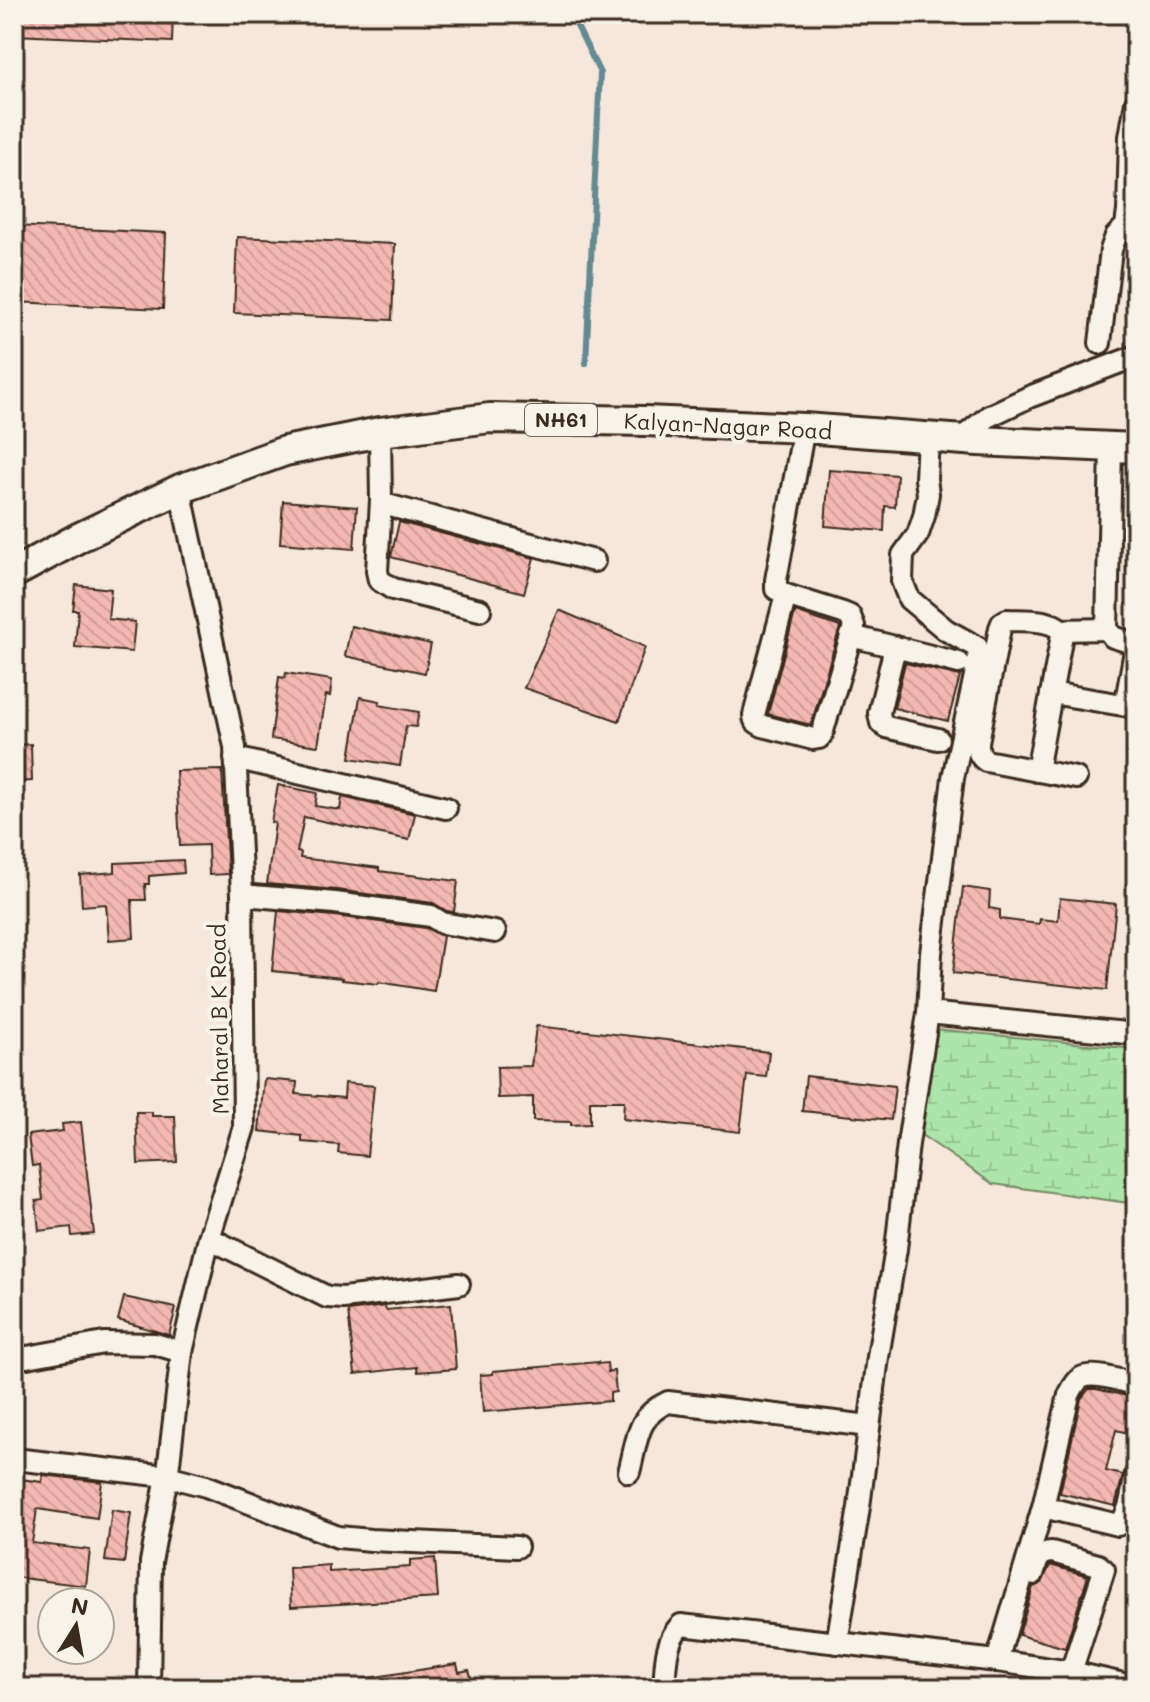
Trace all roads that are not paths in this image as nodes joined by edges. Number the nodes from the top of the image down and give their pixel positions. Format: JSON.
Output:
{"nodes":[{"id":1,"x":1136,"y":102,"type":"edge"},
{"id":2,"x":1131,"y":226,"type":"edge"},
{"id":3,"x":1100,"y":343,"type":"dead end"},
{"id":4,"x":1136,"y":356,"type":"edge"},
{"id":5,"x":804,"y":428,"type":"junction"},
{"id":6,"x":380,"y":432,"type":"junction"},
{"id":7,"x":928,"y":437,"type":"junction"},
{"id":8,"x":960,"y":440,"type":"junction"},
{"id":9,"x":1123,"y":448,"type":"edge"},
{"id":10,"x":180,"y":489,"type":"junction"},
{"id":11,"x":381,"y":500,"type":"junction"},
{"id":12,"x":594,"y":561,"type":"dead end"},
{"id":13,"x":14,"y":573,"type":"edge"},
{"id":14,"x":786,"y":595,"type":"junction"},
{"id":15,"x":480,"y":610,"type":"dead end"},
{"id":16,"x":1107,"y":629,"type":"junction"},
{"id":17,"x":1061,"y":630,"type":"junction"},
{"id":18,"x":851,"y":636,"type":"junction"},
{"id":19,"x":1136,"y":644,"type":"edge"},
{"id":20,"x":895,"y":647,"type":"junction"},
{"id":21,"x":959,"y":663,"type":"dead end"},
{"id":22,"x":1051,"y":693,"type":"junction"},
{"id":23,"x":1132,"y":707,"type":"edge"},
{"id":24,"x":938,"y":739,"type":"dead end"},
{"id":25,"x":235,"y":758,"type":"junction"},
{"id":26,"x":1037,"y":771,"type":"junction"},
{"id":27,"x":1076,"y":778,"type":"dead end"},
{"id":28,"x":446,"y":808,"type":"dead end"},
{"id":29,"x":242,"y":895,"type":"junction"},
{"id":30,"x":495,"y":932,"type":"dead end"},
{"id":31,"x":928,"y":1013,"type":"junction"},
{"id":32,"x":1136,"y":1034,"type":"edge"},
{"id":33,"x":209,"y":1238,"type":"junction"},
{"id":34,"x":459,"y":1284,"type":"dead end"},
{"id":35,"x":182,"y":1352,"type":"junction"},
{"id":36,"x":14,"y":1356,"type":"edge"},
{"id":37,"x":1136,"y":1385,"type":"edge"},
{"id":38,"x":869,"y":1426,"type":"junction"},
{"id":39,"x":14,"y":1459,"type":"edge"},
{"id":40,"x":629,"y":1472,"type":"dead end"},
{"id":41,"x":1136,"y":1474,"type":"edge"},
{"id":42,"x":167,"y":1476,"type":"junction"},
{"id":43,"x":1043,"y":1507,"type":"junction"},
{"id":44,"x":517,"y":1547,"type":"dead end"},
{"id":45,"x":837,"y":1643,"type":"junction"},
{"id":46,"x":1004,"y":1662,"type":"junction"},
{"id":47,"x":1071,"y":1672,"type":"junction"},
{"id":48,"x":1136,"y":1687,"type":"edge"},
{"id":49,"x":149,"y":1688,"type":"edge"},
{"id":50,"x":664,"y":1688,"type":"edge"}],
"edges":[{"from":1,"to":2,"type":"street"},
{"from":2,"to":3,"type":"street"},
{"from":4,"to":8,"type":"street"},
{"from":5,"to":6,"type":"highway","name":"Kalyan-Nagar Road","number":"NH61"},
{"from":5,"to":7,"type":"highway","name":"Kalyan-Nagar Road","number":"NH61"},
{"from":5,"to":14,"type":"street"},
{"from":6,"to":10,"type":"highway","name":"Kalyan-Nagar Road","number":"NH61"},
{"from":6,"to":11,"type":"street"},
{"from":7,"to":8,"type":"highway","name":"Kalyan-Nagar Road","number":"NH61"},
{"from":7,"to":31,"type":"street"},
{"from":8,"to":9,"type":"highway","name":"Kalyan-Nagar Road","number":"NH61"},
{"from":9,"to":16,"type":"street"},
{"from":10,"to":13,"type":"highway","name":"Kalyan-Nagar Road","number":"NH61"},
{"from":10,"to":25,"type":"street","name":"Maharal B K Road"},
{"from":11,"to":12,"type":"street"},
{"from":11,"to":15,"type":"street"},
{"from":14,"to":18,"type":"street"},
{"from":14,"to":18,"type":"street"},
{"from":16,"to":17,"type":"street"},
{"from":16,"to":19,"type":"street"},
{"from":17,"to":22,"type":"street"},
{"from":17,"to":26,"type":"street"},
{"from":18,"to":20,"type":"street"},
{"from":19,"to":23,"type":"street"},
{"from":20,"to":21,"type":"street"},
{"from":20,"to":24,"type":"street"},
{"from":22,"to":23,"type":"street"},
{"from":22,"to":26,"type":"street"},
{"from":25,"to":28,"type":"street"},
{"from":25,"to":29,"type":"street","name":"Maharal B K Road"},
{"from":26,"to":27,"type":"street"},
{"from":29,"to":30,"type":"street"},
{"from":29,"to":33,"type":"street","name":"Maharal B K Road"},
{"from":31,"to":32,"type":"street"},
{"from":31,"to":38,"type":"street"},
{"from":33,"to":34,"type":"street"},
{"from":33,"to":35,"type":"street","name":"Maharal B K Road"},
{"from":35,"to":36,"type":"street"},
{"from":35,"to":42,"type":"street","name":"Maharal B K Road"},
{"from":37,"to":43,"type":"street"},
{"from":38,"to":40,"type":"street"},
{"from":38,"to":45,"type":"street"},
{"from":39,"to":42,"type":"street"},
{"from":41,"to":43,"type":"street"},
{"from":42,"to":44,"type":"street"},
{"from":42,"to":49,"type":"street","name":"Maharal B K Road"},
{"from":43,"to":46,"type":"street"},
{"from":45,"to":46,"type":"street"},
{"from":45,"to":50,"type":"street"},
{"from":46,"to":47,"type":"street"},
{"from":46,"to":47,"type":"street"},
{"from":47,"to":48,"type":"street"}]}
